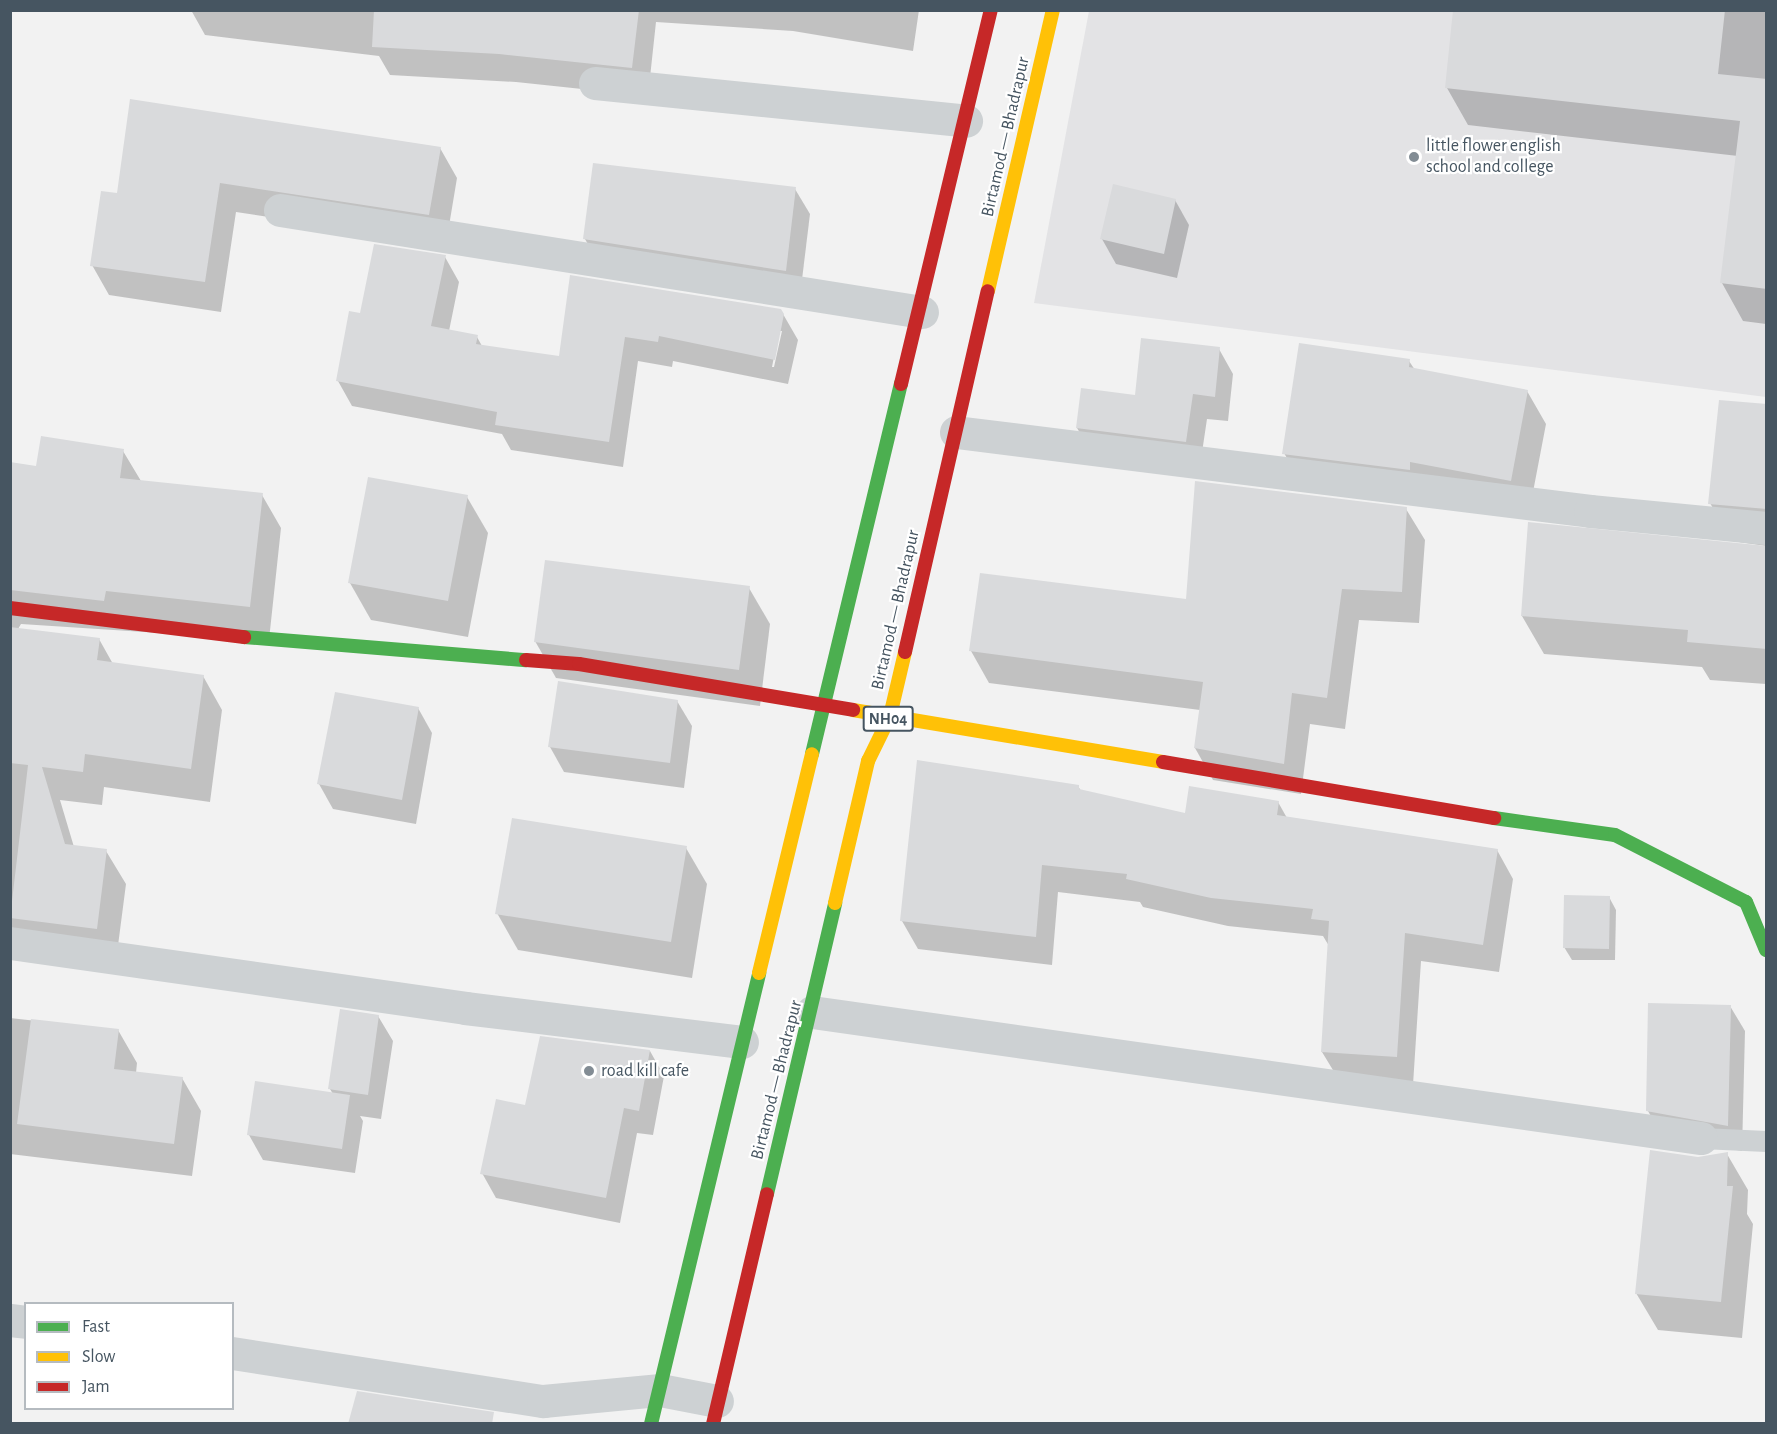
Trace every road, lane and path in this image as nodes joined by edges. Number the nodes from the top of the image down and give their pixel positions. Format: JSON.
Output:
{"nodes":[{"id":1,"x":991,"y":10,"type":"edge"},
{"id":2,"x":1053,"y":10,"type":"edge"},
{"id":3,"x":595,"y":83,"type":"dead end"},
{"id":4,"x":966,"y":122,"type":"junction"},
{"id":5,"x":280,"y":210,"type":"dead end"},
{"id":6,"x":922,"y":312,"type":"junction"},
{"id":7,"x":956,"y":432,"type":"junction"},
{"id":8,"x":1767,"y":528,"type":"edge"},
{"id":9,"x":10,"y":608,"type":"edge"},
{"id":10,"x":821,"y":705,"type":"junction"},
{"id":11,"x":890,"y":716,"type":"junction"},
{"id":12,"x":10,"y":943,"type":"edge"},
{"id":13,"x":1767,"y":950,"type":"edge"},
{"id":14,"x":812,"y":1012,"type":"junction"},
{"id":15,"x":742,"y":1042,"type":"junction"},
{"id":16,"x":1701,"y":1138,"type":"joint"},
{"id":17,"x":1767,"y":1141,"type":"edge"},
{"id":18,"x":234,"y":1353,"type":"edge"},
{"id":19,"x":660,"y":1390,"type":"junction"},
{"id":20,"x":715,"y":1412,"type":"edge"},
{"id":21,"x":651,"y":1424,"type":"edge"}],
"edges":[{"from":1,"to":4,"type":"main road"},
{"from":2,"to":7,"type":"main road","name":"Birtamod — Bhadrapur","number":"NH04"},
{"from":3,"to":4,"type":"street"},
{"from":4,"to":6,"type":"main road"},
{"from":5,"to":6,"type":"street"},
{"from":6,"to":10,"type":"main road"},
{"from":7,"to":8,"type":"street"},
{"from":7,"to":11,"type":"main road","name":"Birtamod — Bhadrapur","number":"NH04"},
{"from":9,"to":10,"type":"main road"},
{"from":10,"to":11,"type":"main road"},
{"from":10,"to":15,"type":"main road"},
{"from":11,"to":13,"type":"main road"},
{"from":11,"to":14,"type":"main road","name":"Birtamod — Bhadrapur","number":"NH04"},
{"from":12,"to":15,"type":"street"},
{"from":14,"to":16,"type":"street"},
{"from":14,"to":20,"type":"main road","name":"Birtamod — Bhadrapur","number":"NH04"},
{"from":15,"to":19,"type":"main road"},
{"from":16,"to":17,"type":"lane"},
{"from":18,"to":19,"type":"street"},
{"from":19,"to":20,"type":"street"},
{"from":19,"to":21,"type":"main road"}]}
